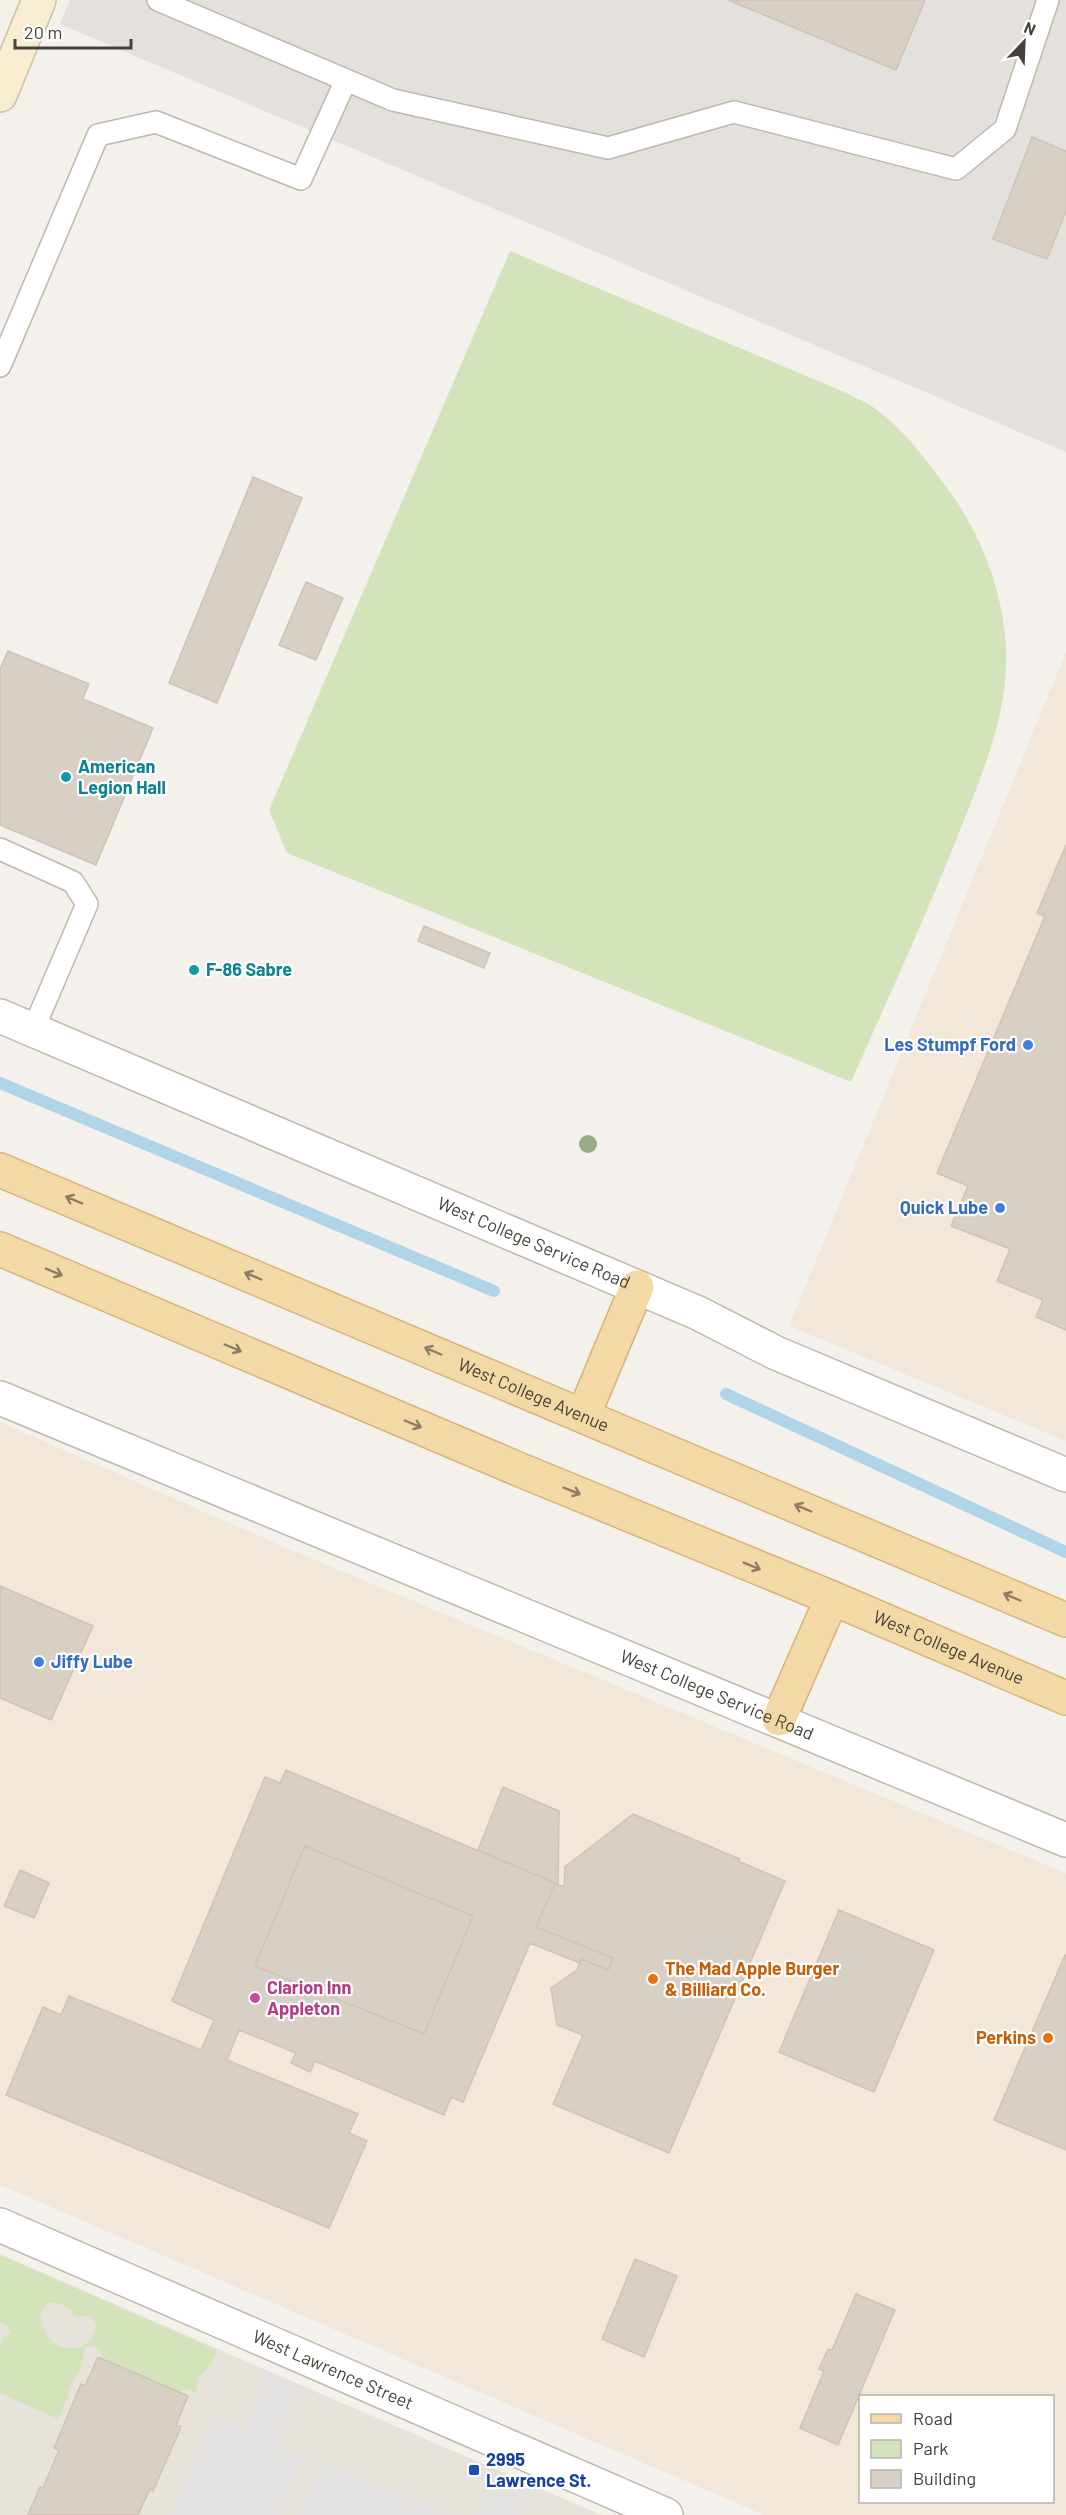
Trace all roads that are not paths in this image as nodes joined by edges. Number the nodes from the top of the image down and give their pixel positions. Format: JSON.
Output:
{"nodes":[{"id":1,"x":39,"y":0,"type":"edge"},
{"id":2,"x":158,"y":0,"type":"edge"},
{"id":3,"x":1048,"y":0,"type":"edge"},
{"id":4,"x":346,"y":80,"type":"junction"},
{"id":5,"x":0,"y":95,"type":"edge"},
{"id":6,"x":0,"y":366,"type":"edge"},
{"id":7,"x":0,"y":849,"type":"edge"},
{"id":8,"x":0,"y":1016,"type":"edge"},
{"id":9,"x":33,"y":1030,"type":"junction"},
{"id":10,"x":0,"y":1170,"type":"edge"},
{"id":11,"x":0,"y":1249,"type":"edge"},
{"id":12,"x":637,"y":1287,"type":"junction"},
{"id":13,"x":0,"y":1398,"type":"edge"},
{"id":14,"x":584,"y":1414,"type":"junction"},
{"id":15,"x":1066,"y":1475,"type":"edge"},
{"id":16,"x":832,"y":1598,"type":"junction"},
{"id":17,"x":1066,"y":1620,"type":"edge"},
{"id":18,"x":1066,"y":1698,"type":"edge"},
{"id":19,"x":779,"y":1719,"type":"junction"},
{"id":20,"x":1066,"y":1840,"type":"edge"},
{"id":21,"x":0,"y":2225,"type":"edge"},
{"id":22,"x":666,"y":2515,"type":"edge"}],
"edges":[{"from":1,"to":5,"type":"main road"},
{"from":2,"to":4,"type":"lane"},
{"from":3,"to":4,"type":"lane"},
{"from":4,"to":6,"type":"lane"},
{"from":7,"to":9,"type":"lane"},
{"from":8,"to":9,"type":"street","name":"West College Service Road"},
{"from":9,"to":12,"type":"street","name":"West College Service Road"},
{"from":14,"to":10,"type":"main road","name":"West College Avenue","one_way":true},
{"from":11,"to":16,"type":"main road","name":"West College Avenue","one_way":true},
{"from":12,"to":14,"type":"main road"},
{"from":12,"to":15,"type":"street","name":"West College Service Road"},
{"from":13,"to":19,"type":"street","name":"West College Service Road"},
{"from":17,"to":14,"type":"main road","name":"West College Avenue","one_way":true},
{"from":16,"to":18,"type":"main road","name":"West College Avenue"},
{"from":16,"to":19,"type":"main road"},
{"from":19,"to":20,"type":"street","name":"West College Service Road"},
{"from":21,"to":22,"type":"street","name":"West Lawrence Street"}]}
